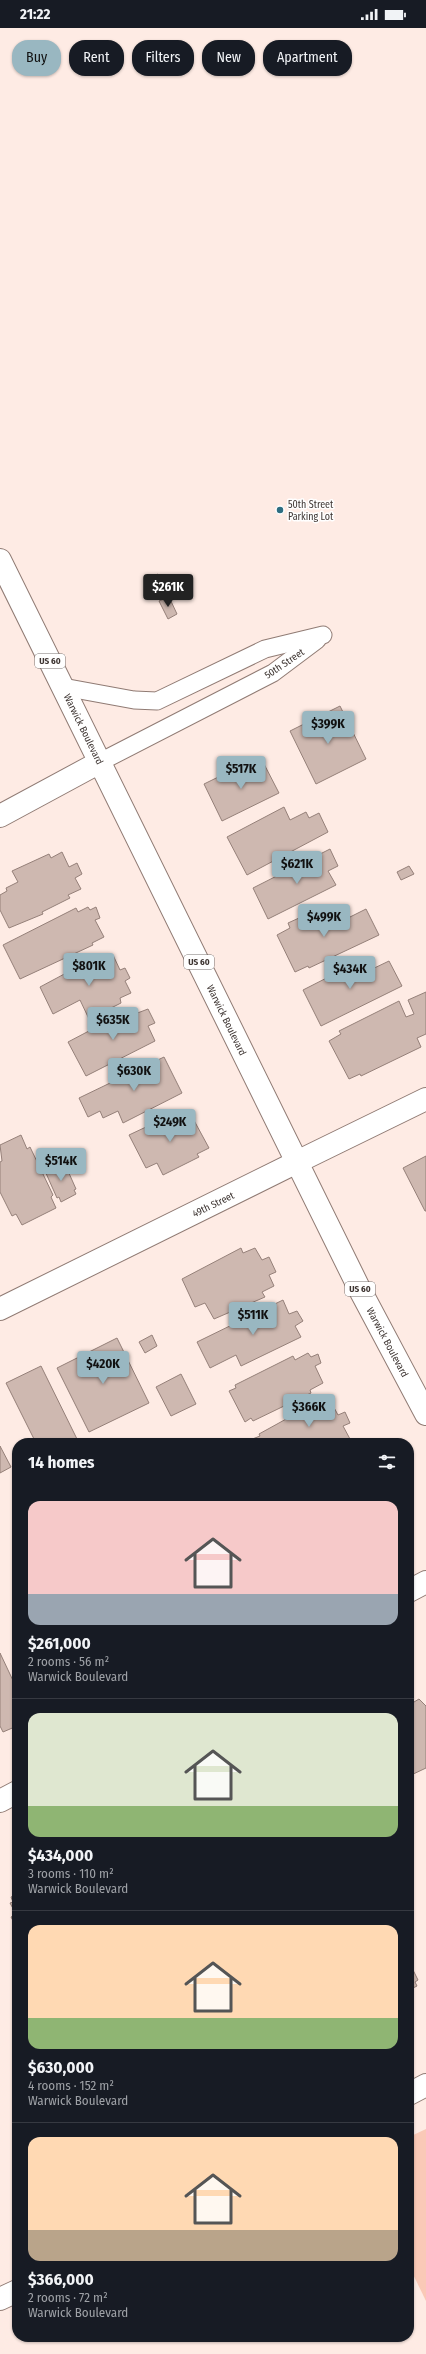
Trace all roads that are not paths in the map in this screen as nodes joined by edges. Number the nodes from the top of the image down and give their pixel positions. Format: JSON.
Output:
{"nodes":[{"id":1,"x":0,"y":560,"type":"edge"},
{"id":2,"x":63,"y":687,"type":"junction"},
{"id":3,"x":100,"y":762,"type":"junction"},
{"id":4,"x":0,"y":816,"type":"edge"},
{"id":5,"x":426,"y":1099,"type":"edge"},
{"id":6,"x":297,"y":1162,"type":"junction"},
{"id":7,"x":0,"y":1309,"type":"edge"},
{"id":8,"x":426,"y":1414,"type":"edge"},
{"id":9,"x":426,"y":1582,"type":"edge"},
{"id":10,"x":414,"y":1588,"type":"edge"},
{"id":11,"x":12,"y":1795,"type":"edge"},
{"id":12,"x":0,"y":1801,"type":"edge"},
{"id":13,"x":426,"y":2085,"type":"edge"},
{"id":14,"x":414,"y":2091,"type":"edge"},
{"id":15,"x":12,"y":2293,"type":"edge"},
{"id":16,"x":0,"y":2299,"type":"edge"}],
"edges":[{"from":1,"to":2,"type":"main road","name":"Warwick Boulevard","number":"US 60"},
{"from":2,"to":3,"type":"main road","name":"Warwick Boulevard","number":"US 60"},
{"from":2,"to":3,"type":"lane","name":"50th Street"},
{"from":3,"to":4,"type":"main road","name":"50th Street"},
{"from":3,"to":6,"type":"main road","name":"Warwick Boulevard","number":"US 60"},
{"from":5,"to":6,"type":"main road","name":"49th Street"},
{"from":6,"to":7,"type":"main road","name":"49th Street"},
{"from":6,"to":8,"type":"main road","name":"Warwick Boulevard","number":"US 60"},
{"from":9,"to":10,"type":"main road"},
{"from":11,"to":12,"type":"main road"},
{"from":13,"to":14,"type":"main road"},
{"from":15,"to":16,"type":"main road"}]}
